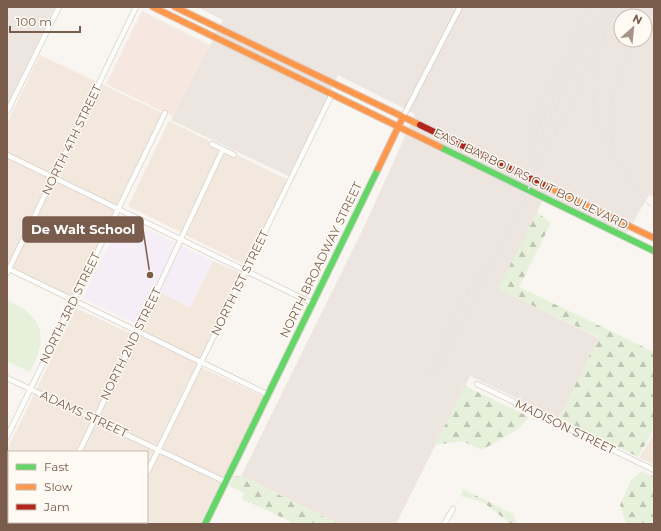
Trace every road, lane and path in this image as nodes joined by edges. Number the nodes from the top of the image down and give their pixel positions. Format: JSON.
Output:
{"nodes":[{"id":1,"x":59,"y":7,"type":"edge"},
{"id":2,"x":136,"y":7,"type":"edge"},
{"id":3,"x":153,"y":7,"type":"edge"},
{"id":4,"x":175,"y":7,"type":"edge"},
{"id":5,"x":460,"y":7,"type":"edge"},
{"id":6,"x":210,"y":24,"type":"junction"},
{"id":7,"x":205,"y":33,"type":"junction"},
{"id":8,"x":251,"y":44,"type":"junction"},
{"id":9,"x":246,"y":53,"type":"junction"},
{"id":10,"x":332,"y":94,"type":"junction"},
{"id":11,"x":7,"y":112,"type":"edge"},
{"id":12,"x":165,"y":113,"type":"dead end"},
{"id":13,"x":403,"y":117,"type":"junction"},
{"id":14,"x":398,"y":126,"type":"junction"},
{"id":15,"x":212,"y":144,"type":"dead end"},
{"id":16,"x":223,"y":149,"type":"junction"},
{"id":17,"x":7,"y":155,"type":"edge"},
{"id":18,"x":234,"y":155,"type":"dead end"},
{"id":19,"x":512,"y":169,"type":"junction"},
{"id":20,"x":54,"y":177,"type":"junction"},
{"id":21,"x":507,"y":179,"type":"junction"},
{"id":22,"x":118,"y":209,"type":"junction"},
{"id":23,"x":614,"y":218,"type":"junction"},
{"id":24,"x":610,"y":229,"type":"junction"},
{"id":25,"x":654,"y":238,"type":"edge"},
{"id":26,"x":181,"y":239,"type":"junction"},
{"id":27,"x":654,"y":251,"type":"edge"},
{"id":28,"x":8,"y":270,"type":"edge"},
{"id":29,"x":246,"y":271,"type":"junction"},
{"id":30,"x":74,"y":300,"type":"junction"},
{"id":31,"x":312,"y":303,"type":"junction"},
{"id":32,"x":138,"y":331,"type":"junction"},
{"id":33,"x":202,"y":362,"type":"junction"},
{"id":34,"x":7,"y":378,"type":"edge"},
{"id":35,"x":477,"y":384,"type":"dead end"},
{"id":36,"x":30,"y":389,"type":"junction"},
{"id":37,"x":269,"y":395,"type":"junction"},
{"id":38,"x":95,"y":419,"type":"junction"},
{"id":39,"x":7,"y":437,"type":"edge"},
{"id":40,"x":158,"y":450,"type":"junction"},
{"id":41,"x":79,"y":451,"type":"edge"},
{"id":42,"x":148,"y":470,"type":"edge"},
{"id":43,"x":654,"y":470,"type":"edge"},
{"id":44,"x":226,"y":482,"type":"junction"},
{"id":45,"x":453,"y":509,"type":"dead end"},
{"id":46,"x":205,"y":524,"type":"edge"},
{"id":47,"x":444,"y":524,"type":"edge"}],
"edges":[{"from":1,"to":11,"type":"street"},
{"from":2,"to":20,"type":"street","name":"NORTH 4TH STREET"},
{"from":3,"to":7,"type":"street","name":"EAST BARBOURS CUT BOULEVARD"},
{"from":4,"to":6,"type":"street","name":"EAST BARBOURS CUT BOULEVARD"},
{"from":5,"to":13,"type":"street","name":"NORTH BROADWAY STREET"},
{"from":6,"to":7,"type":"street"},
{"from":6,"to":8,"type":"street","name":"EAST BARBOURS CUT BOULEVARD"},
{"from":7,"to":9,"type":"street","name":"EAST BARBOURS CUT BOULEVARD"},
{"from":8,"to":9,"type":"street"},
{"from":8,"to":13,"type":"street","name":"EAST BARBOURS CUT BOULEVARD"},
{"from":9,"to":10,"type":"street","name":"EAST BARBOURS CUT BOULEVARD"},
{"from":10,"to":14,"type":"street","name":"EAST BARBOURS CUT BOULEVARD"},
{"from":10,"to":29,"type":"street","name":"NORTH 1ST STREET"},
{"from":12,"to":22,"type":"street","name":"NORTH 3RD STREET"},
{"from":13,"to":14,"type":"street","name":"NORTH BROADWAY STREET"},
{"from":13,"to":19,"type":"street","name":"EAST BARBOURS CUT BOULEVARD"},
{"from":14,"to":21,"type":"street","name":"EAST BARBOURS CUT BOULEVARD"},
{"from":14,"to":31,"type":"street","name":"NORTH BROADWAY STREET"},
{"from":15,"to":16,"type":"street"},
{"from":16,"to":18,"type":"street"},
{"from":16,"to":26,"type":"street","name":"NORTH 2ND STREET"},
{"from":17,"to":20,"type":"street"},
{"from":19,"to":21,"type":"street"},
{"from":19,"to":23,"type":"street","name":"EAST BARBOURS CUT BOULEVARD"},
{"from":20,"to":22,"type":"street"},
{"from":20,"to":28,"type":"street","name":"NORTH 4TH STREET"},
{"from":21,"to":24,"type":"street","name":"EAST BARBOURS CUT BOULEVARD"},
{"from":22,"to":26,"type":"street"},
{"from":22,"to":30,"type":"street","name":"NORTH 3RD STREET"},
{"from":23,"to":24,"type":"street"},
{"from":23,"to":25,"type":"street","name":"EAST BARBOURS CUT BOULEVARD"},
{"from":24,"to":27,"type":"street","name":"EAST BARBOURS CUT BOULEVARD"},
{"from":26,"to":29,"type":"street"},
{"from":26,"to":32,"type":"street","name":"NORTH 2ND STREET"},
{"from":28,"to":30,"type":"street"},
{"from":29,"to":31,"type":"street"},
{"from":29,"to":33,"type":"street","name":"NORTH 1ST STREET"},
{"from":30,"to":32,"type":"street"},
{"from":30,"to":36,"type":"street","name":"NORTH 3RD STREET"},
{"from":31,"to":37,"type":"street","name":"NORTH BROADWAY STREET"},
{"from":32,"to":33,"type":"street"},
{"from":32,"to":38,"type":"street","name":"NORTH 2ND STREET"},
{"from":33,"to":37,"type":"street"},
{"from":33,"to":40,"type":"street","name":"NORTH 1ST STREET"},
{"from":34,"to":36,"type":"street","name":"ADAMS STREET"},
{"from":35,"to":43,"type":"street","name":"MADISON STREET"},
{"from":36,"to":38,"type":"street","name":"ADAMS STREET"},
{"from":36,"to":39,"type":"street","name":"NORTH 3RD STREET"},
{"from":37,"to":44,"type":"street","name":"NORTH BROADWAY STREET"},
{"from":38,"to":40,"type":"street","name":"ADAMS STREET"},
{"from":38,"to":41,"type":"street","name":"NORTH 2ND STREET"},
{"from":40,"to":42,"type":"street","name":"NORTH 1ST STREET"},
{"from":40,"to":44,"type":"street","name":"ADAMS STREET"},
{"from":44,"to":46,"type":"street","name":"NORTH BROADWAY STREET"},
{"from":45,"to":47,"type":"street"}]}
